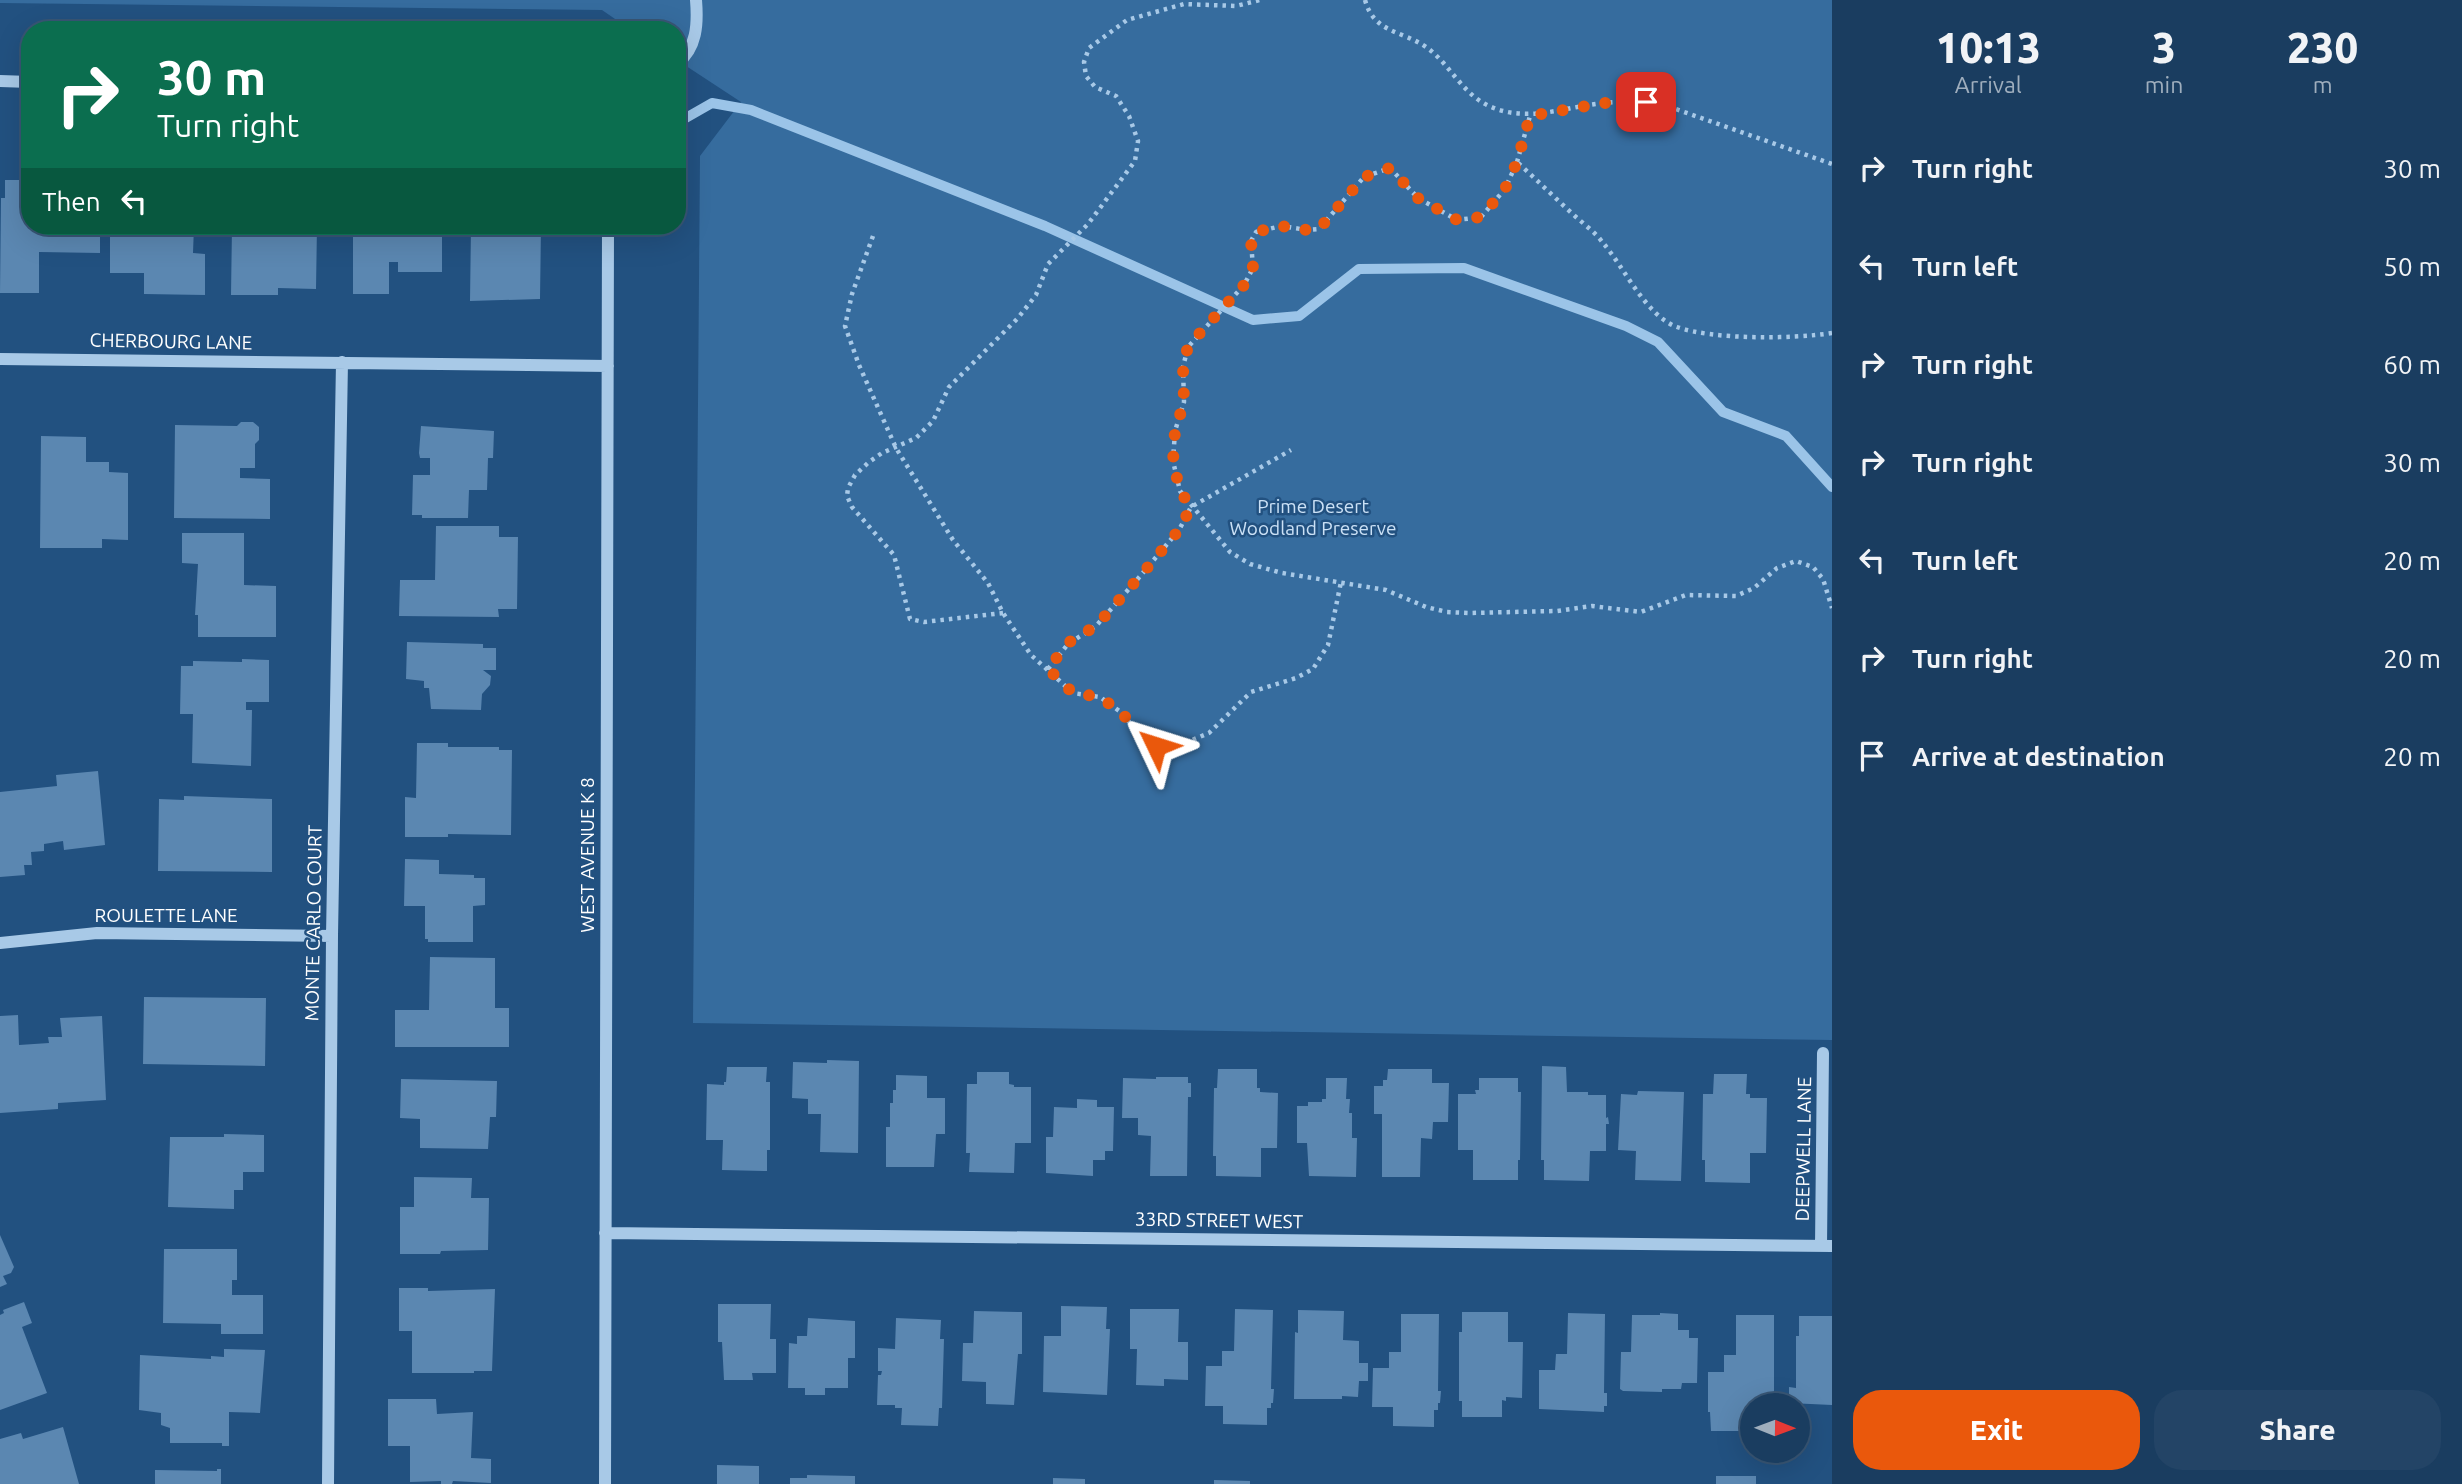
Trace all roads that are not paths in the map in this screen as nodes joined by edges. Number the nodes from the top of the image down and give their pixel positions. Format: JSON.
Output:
{"nodes":[{"id":1,"x":696,"y":0,"type":"edge"},
{"id":2,"x":686,"y":57,"type":"edge"},
{"id":3,"x":0,"y":81,"type":"edge"},
{"id":4,"x":21,"y":82,"type":"edge"},
{"id":5,"x":608,"y":235,"type":"edge"},
{"id":6,"x":0,"y":359,"type":"edge"},
{"id":7,"x":342,"y":362,"type":"junction"},
{"id":8,"x":608,"y":366,"type":"junction"},
{"id":9,"x":332,"y":936,"type":"junction"},
{"id":10,"x":0,"y":943,"type":"edge"},
{"id":11,"x":1824,"y":1053,"type":"dead end"},
{"id":12,"x":605,"y":1233,"type":"junction"},
{"id":13,"x":1827,"y":1246,"type":"edge"},
{"id":14,"x":328,"y":1484,"type":"edge"},
{"id":15,"x":605,"y":1484,"type":"edge"}],
"edges":[{"from":1,"to":2,"type":"street"},
{"from":3,"to":4,"type":"street"},
{"from":5,"to":8,"type":"street","name":"WEST AVENUE K 8"},
{"from":6,"to":7,"type":"street","name":"CHERBOURG LANE"},
{"from":7,"to":8,"type":"street","name":"CHERBOURG LANE"},
{"from":7,"to":9,"type":"street","name":"MONTE CARLO COURT"},
{"from":8,"to":12,"type":"street","name":"WEST AVENUE K 8"},
{"from":9,"to":10,"type":"street","name":"ROULETTE LANE"},
{"from":9,"to":14,"type":"street","name":"MONTE CARLO COURT"},
{"from":11,"to":13,"type":"street","name":"DEEPWELL LANE"},
{"from":12,"to":13,"type":"street","name":"33RD STREET WEST"},
{"from":12,"to":15,"type":"street","name":"WEST AVENUE K 8"}]}
